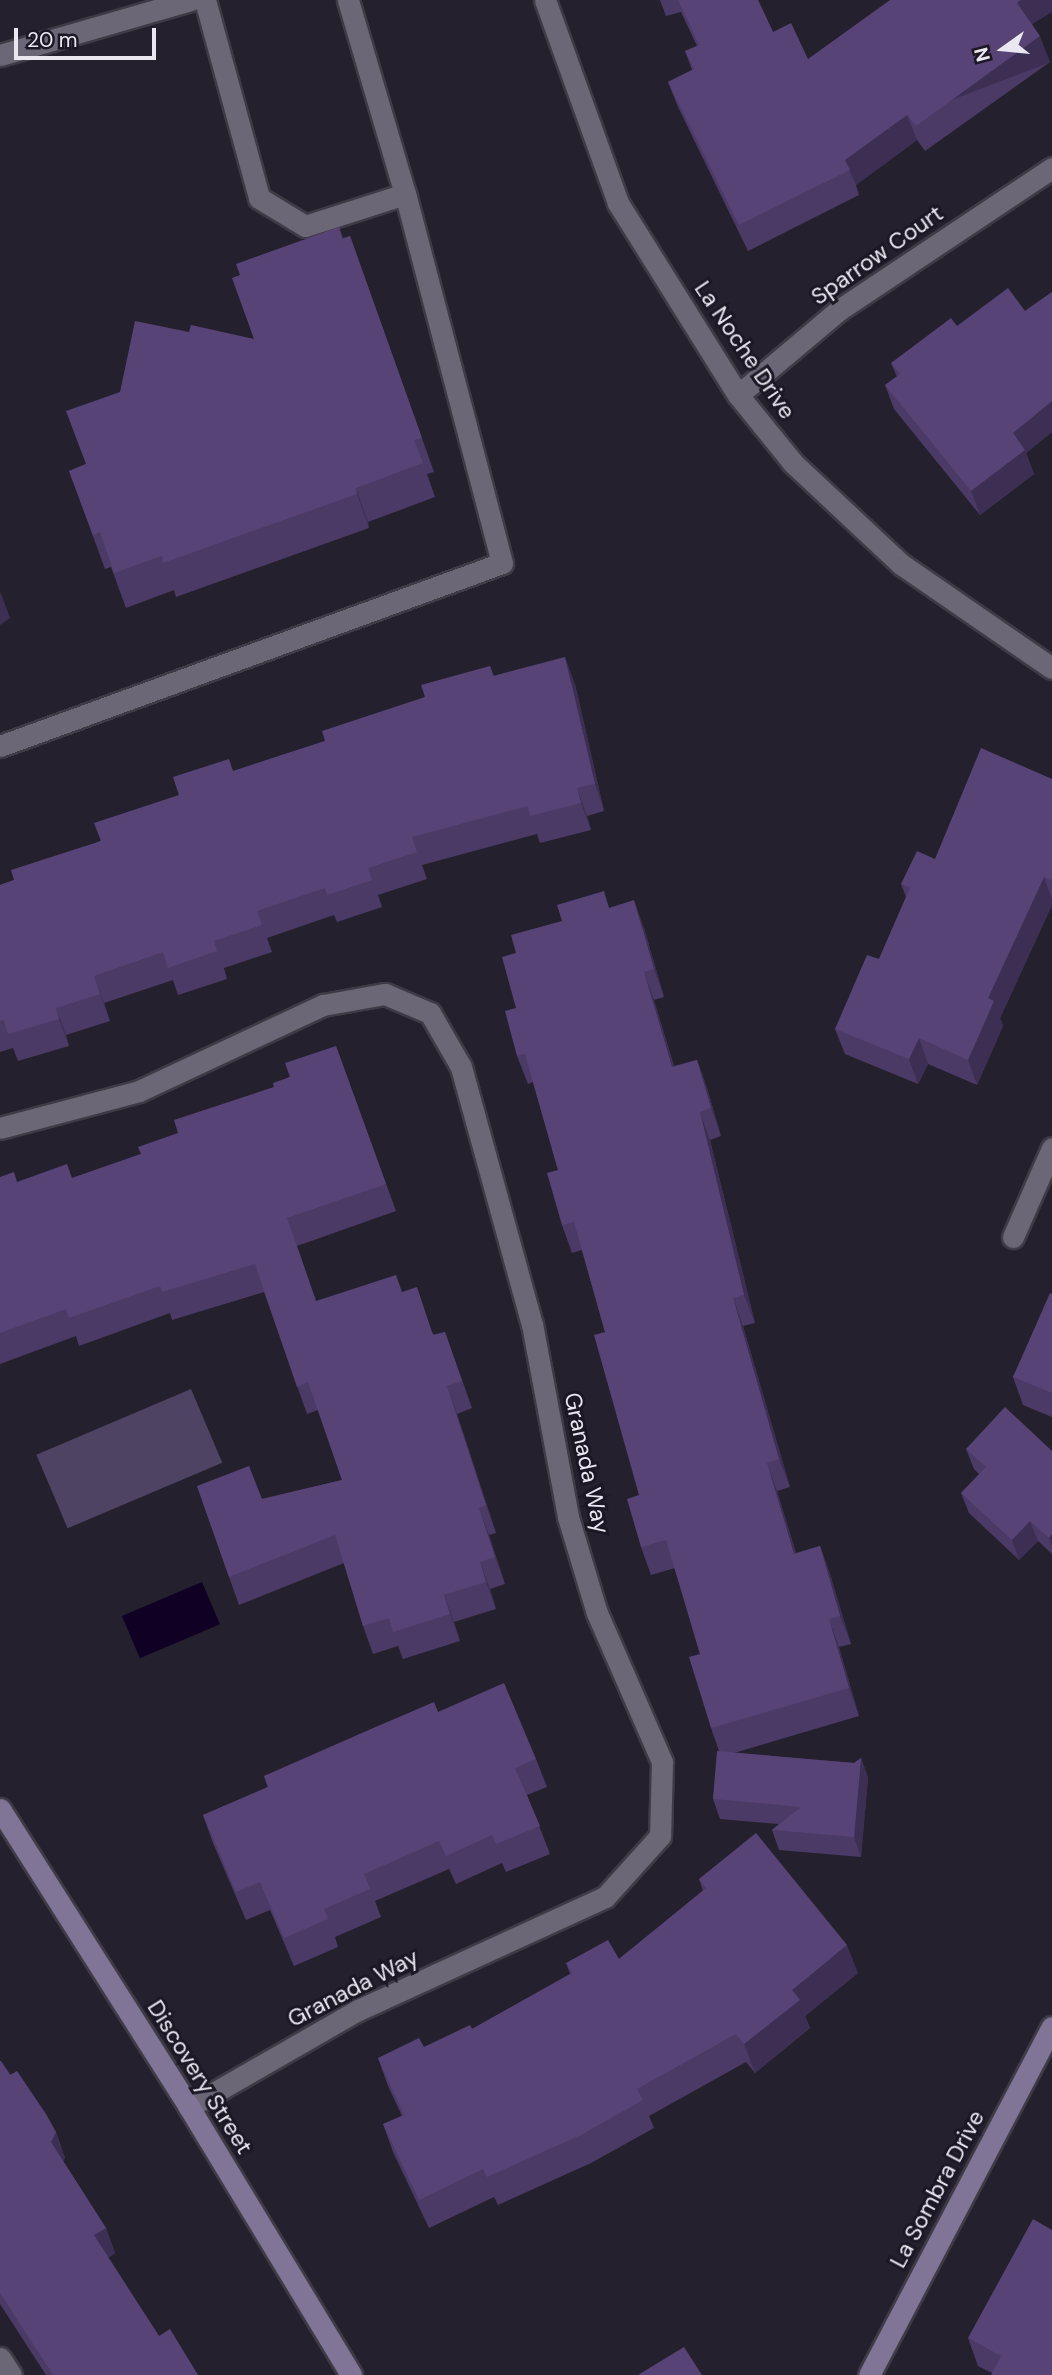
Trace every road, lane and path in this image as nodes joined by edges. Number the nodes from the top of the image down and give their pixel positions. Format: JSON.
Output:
{"nodes":[{"id":1,"x":191,"y":0,"type":"edge"},
{"id":2,"x":205,"y":0,"type":"edge"},
{"id":3,"x":348,"y":0,"type":"edge"},
{"id":4,"x":545,"y":0,"type":"edge"},
{"id":5,"x":0,"y":55,"type":"edge"},
{"id":6,"x":1052,"y":168,"type":"edge"},
{"id":7,"x":405,"y":194,"type":"junction"},
{"id":8,"x":738,"y":395,"type":"junction"},
{"id":9,"x":1052,"y":668,"type":"edge"},
{"id":10,"x":0,"y":746,"type":"edge"},
{"id":11,"x":0,"y":1128,"type":"edge"},
{"id":12,"x":1052,"y":1148,"type":"edge"},
{"id":13,"x":1013,"y":1237,"type":"dead end"},
{"id":14,"x":0,"y":1809,"type":"edge"},
{"id":15,"x":1052,"y":2027,"type":"edge"},
{"id":16,"x":189,"y":2107,"type":"junction"},
{"id":17,"x":0,"y":2358,"type":"edge"},
{"id":18,"x":11,"y":2375,"type":"edge"},
{"id":19,"x":351,"y":2375,"type":"edge"},
{"id":20,"x":869,"y":2375,"type":"edge"}],
"edges":[{"from":1,"to":5,"type":"street"},
{"from":2,"to":7,"type":"street"},
{"from":3,"to":7,"type":"street"},
{"from":4,"to":8,"type":"street","name":"La Noche Drive"},
{"from":6,"to":8,"type":"street","name":"Sparrow Court"},
{"from":7,"to":10,"type":"street"},
{"from":8,"to":9,"type":"street","name":"La Noche Drive"},
{"from":11,"to":16,"type":"street","name":"Granada Way"},
{"from":12,"to":13,"type":"street"},
{"from":14,"to":16,"type":"main road","name":"Discovery Street"},
{"from":15,"to":20,"type":"main road","name":"La Sombra Drive"},
{"from":16,"to":19,"type":"main road","name":"Discovery Street"},
{"from":17,"to":18,"type":"street"}]}
